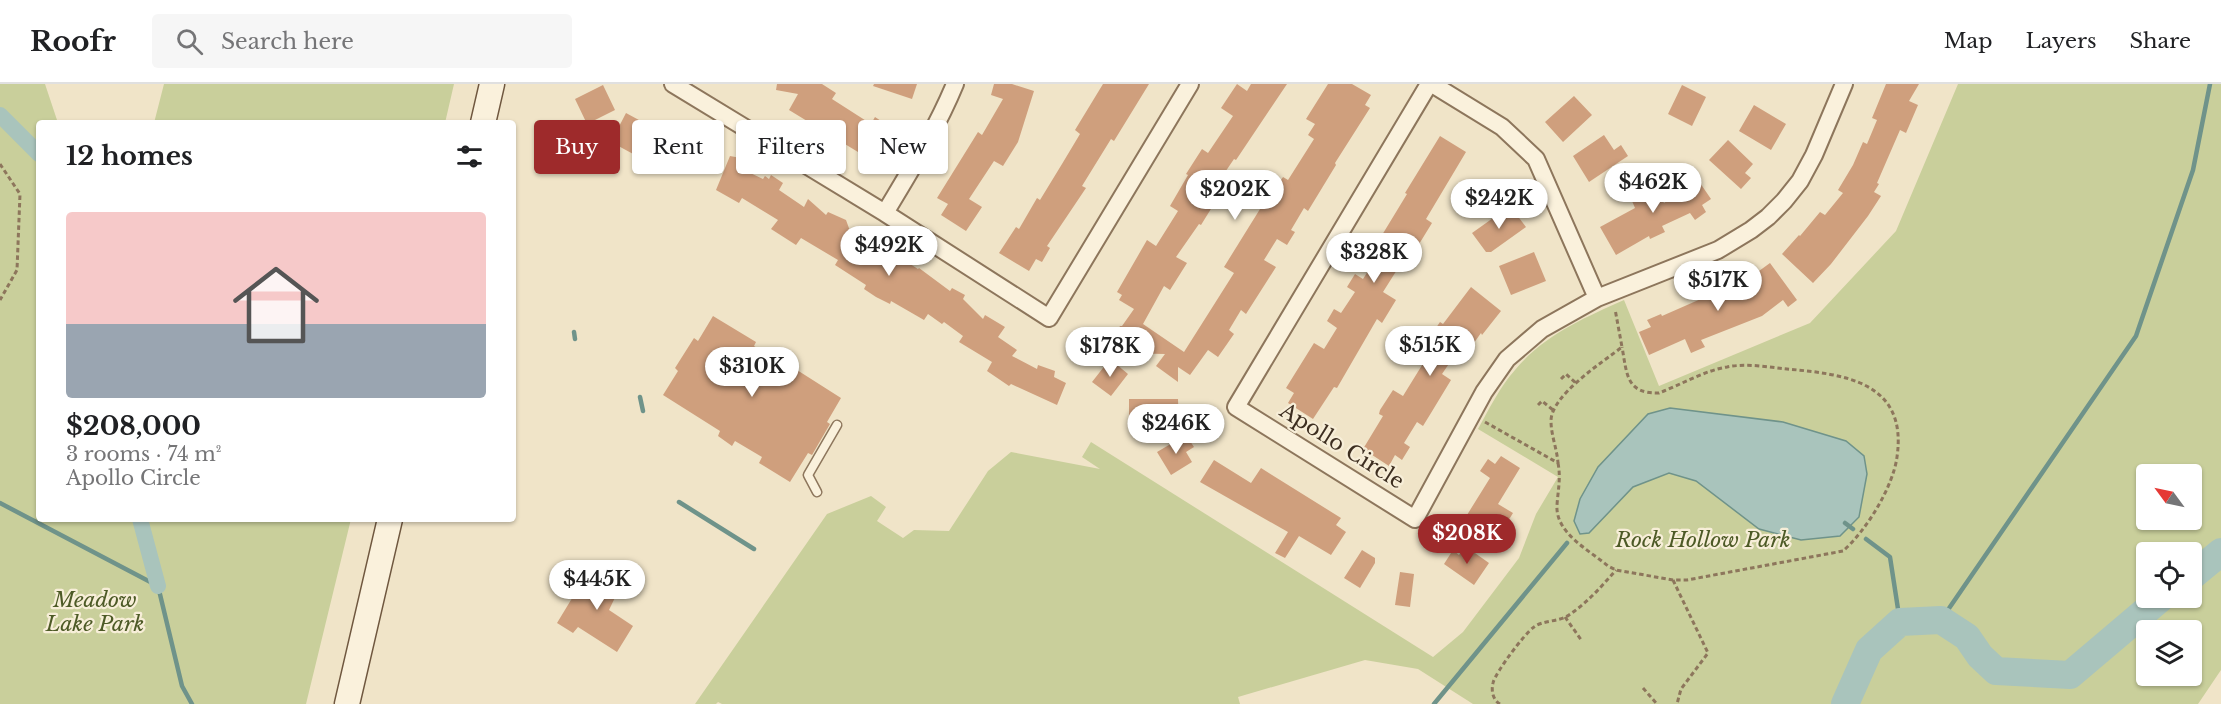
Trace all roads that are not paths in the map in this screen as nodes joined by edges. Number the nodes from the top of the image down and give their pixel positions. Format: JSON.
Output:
{"nodes":[{"id":1,"x":492,"y":84,"type":"edge"},
{"id":2,"x":673,"y":84,"type":"edge"},
{"id":3,"x":955,"y":84,"type":"edge"},
{"id":4,"x":1190,"y":84,"type":"edge"},
{"id":5,"x":1431,"y":84,"type":"edge"},
{"id":6,"x":1844,"y":84,"type":"edge"},
{"id":7,"x":484,"y":120,"type":"edge"},
{"id":8,"x":885,"y":213,"type":"junction"},
{"id":9,"x":1597,"y":298,"type":"junction"},
{"id":10,"x":837,"y":425,"type":"dead end"},
{"id":11,"x":817,"y":492,"type":"dead end"},
{"id":12,"x":389,"y":522,"type":"edge"},
{"id":13,"x":347,"y":704,"type":"edge"}],
"edges":[{"from":1,"to":7,"type":"main road"},
{"from":2,"to":8,"type":"street"},
{"from":3,"to":8,"type":"street"},
{"from":4,"to":8,"type":"street"},
{"from":5,"to":9,"type":"street"},
{"from":5,"to":9,"type":"street","name":"Apollo Circle"},
{"from":6,"to":9,"type":"street","name":"Apollo Circle"},
{"from":10,"to":11,"type":"lane"},
{"from":12,"to":13,"type":"main road"}]}
